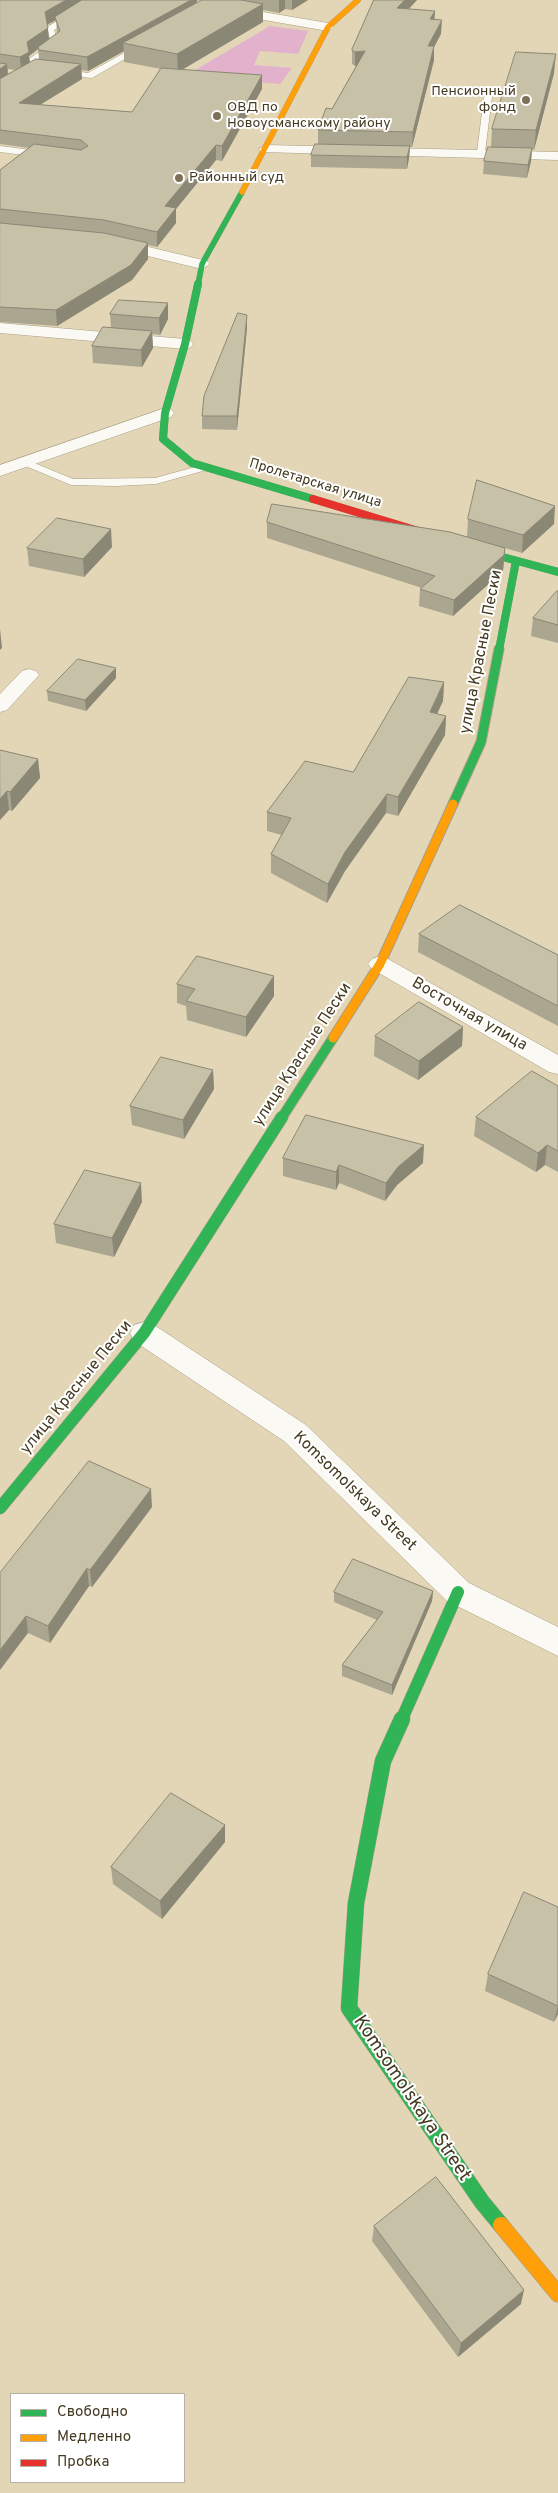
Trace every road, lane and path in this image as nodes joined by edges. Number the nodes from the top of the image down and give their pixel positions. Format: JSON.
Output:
{"nodes":[{"id":1,"x":98,"y":0,"type":"edge"},
{"id":2,"x":171,"y":0,"type":"edge"},
{"id":3,"x":358,"y":0,"type":"edge"},
{"id":4,"x":214,"y":7,"type":"junction"},
{"id":5,"x":197,"y":16,"type":"edge"},
{"id":6,"x":328,"y":27,"type":"junction"},
{"id":7,"x":155,"y":40,"type":"edge"},
{"id":8,"x":89,"y":76,"type":"junction"},
{"id":9,"x":488,"y":97,"type":"dead end"},
{"id":10,"x":74,"y":111,"type":"edge"},
{"id":11,"x":0,"y":149,"type":"edge"},
{"id":12,"x":266,"y":149,"type":"junction"},
{"id":13,"x":481,"y":152,"type":"junction"},
{"id":14,"x":558,"y":156,"type":"edge"},
{"id":15,"x":56,"y":157,"type":"edge"},
{"id":16,"x":95,"y":241,"type":"edge"},
{"id":17,"x":202,"y":264,"type":"junction"},
{"id":18,"x":0,"y":328,"type":"edge"},
{"id":19,"x":185,"y":344,"type":"junction"},
{"id":20,"x":165,"y":413,"type":"junction"},
{"id":21,"x":27,"y":462,"type":"junction"},
{"id":22,"x":206,"y":467,"type":"junction"},
{"id":23,"x":0,"y":471,"type":"edge"},
{"id":24,"x":441,"y":538,"type":"edge"},
{"id":25,"x":488,"y":552,"type":"edge"},
{"id":26,"x":516,"y":561,"type":"junction"},
{"id":27,"x":558,"y":572,"type":"edge"},
{"id":28,"x":29,"y":674,"type":"dead end"},
{"id":29,"x":0,"y":706,"type":"edge"},
{"id":30,"x":380,"y":964,"type":"junction"},
{"id":31,"x":558,"y":1066,"type":"edge"},
{"id":32,"x":144,"y":1333,"type":"junction"},
{"id":33,"x":0,"y":1508,"type":"edge"},
{"id":34,"x":458,"y":1592,"type":"junction"},
{"id":35,"x":558,"y":1642,"type":"edge"},
{"id":36,"x":558,"y":2294,"type":"edge"}],
"edges":[{"from":1,"to":8,"type":"lane"},
{"from":2,"to":4,"type":"street"},
{"from":3,"to":6,"type":"street"},
{"from":4,"to":5,"type":"lane"},
{"from":4,"to":6,"type":"street"},
{"from":6,"to":12,"type":"street","name":"Пролетарская улица"},
{"from":7,"to":8,"type":"lane"},
{"from":8,"to":10,"type":"path"},
{"from":9,"to":13,"type":"lane"},
{"from":11,"to":15,"type":"lane"},
{"from":12,"to":13,"type":"street"},
{"from":12,"to":17,"type":"street","name":"Пролетарская улица"},
{"from":13,"to":14,"type":"street"},
{"from":16,"to":17,"type":"street"},
{"from":17,"to":19,"type":"street","name":"Пролетарская улица"},
{"from":18,"to":19,"type":"street"},
{"from":19,"to":20,"type":"street","name":"Пролетарская улица"},
{"from":20,"to":21,"type":"street"},
{"from":20,"to":22,"type":"street","name":"Пролетарская улица"},
{"from":21,"to":22,"type":"lane"},
{"from":21,"to":23,"type":"street"},
{"from":22,"to":24,"type":"street","name":"Пролетарская улица"},
{"from":25,"to":26,"type":"street"},
{"from":26,"to":27,"type":"street"},
{"from":26,"to":30,"type":"street","name":"улица Красные Пески"},
{"from":28,"to":29,"type":"street"},
{"from":30,"to":31,"type":"street","name":"Восточная улица"},
{"from":30,"to":32,"type":"street","name":"улица Красные Пески"},
{"from":32,"to":33,"type":"street","name":"улица Красные Пески"},
{"from":32,"to":34,"type":"street","name":"Komsomolskaya Street"},
{"from":34,"to":35,"type":"street","name":"Komsomolskaya Street"},
{"from":34,"to":36,"type":"street","name":"Komsomolskaya Street"}]}
